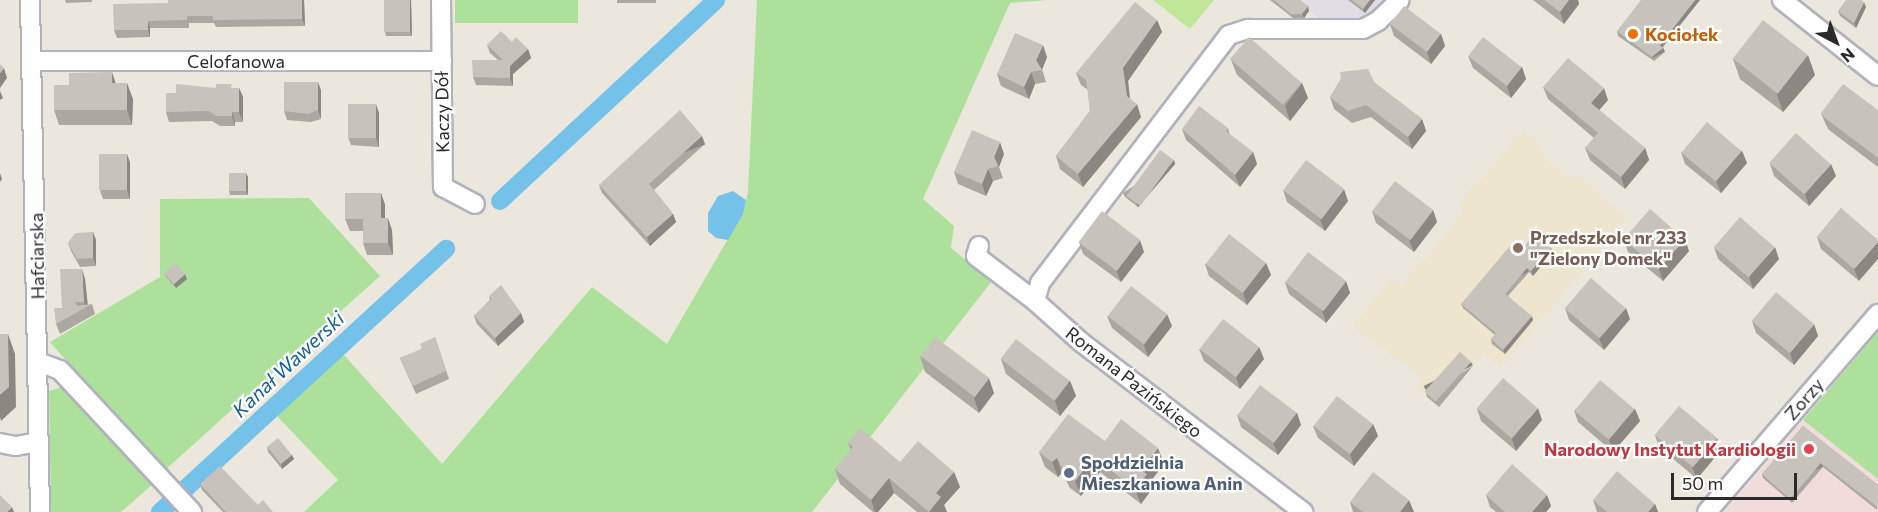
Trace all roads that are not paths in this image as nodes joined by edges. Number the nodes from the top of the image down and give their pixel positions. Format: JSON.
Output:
{"nodes":[{"id":1,"x":30,"y":0,"type":"edge"},
{"id":2,"x":441,"y":0,"type":"edge"},
{"id":3,"x":1400,"y":0,"type":"edge"},
{"id":4,"x":1782,"y":0,"type":"edge"},
{"id":5,"x":31,"y":61,"type":"junction"},
{"id":6,"x":442,"y":61,"type":"junction"},
{"id":7,"x":1878,"y":76,"type":"edge"},
{"id":8,"x":475,"y":204,"type":"dead end"},
{"id":9,"x":979,"y":246,"type":"dead end"},
{"id":10,"x":1035,"y":301,"type":"junction"},
{"id":11,"x":1878,"y":314,"type":"edge"},
{"id":12,"x":38,"y":362,"type":"junction"},
{"id":13,"x":38,"y":442,"type":"junction"},
{"id":14,"x":0,"y":443,"type":"edge"},
{"id":15,"x":188,"y":507,"type":"edge"},
{"id":16,"x":40,"y":512,"type":"edge"},
{"id":17,"x":1303,"y":512,"type":"edge"},
{"id":18,"x":1707,"y":512,"type":"edge"}],
"edges":[{"from":1,"to":5,"type":"street","name":"Hafciarska"},
{"from":2,"to":6,"type":"street","name":"Kaczy Dół"},
{"from":3,"to":10,"type":"street"},
{"from":4,"to":7,"type":"street"},
{"from":5,"to":6,"type":"street","name":"Celofanowa"},
{"from":5,"to":12,"type":"street","name":"Hafciarska"},
{"from":6,"to":8,"type":"street","name":"Kaczy Dół"},
{"from":9,"to":10,"type":"street","name":"Romana Pazińskiego"},
{"from":10,"to":17,"type":"street","name":"Romana Pazińskiego"},
{"from":11,"to":18,"type":"street","name":"Zorzy"},
{"from":12,"to":13,"type":"street","name":"Hafciarska"},
{"from":12,"to":15,"type":"street"},
{"from":13,"to":14,"type":"street"},
{"from":13,"to":16,"type":"street","name":"Hafciarska"}]}
